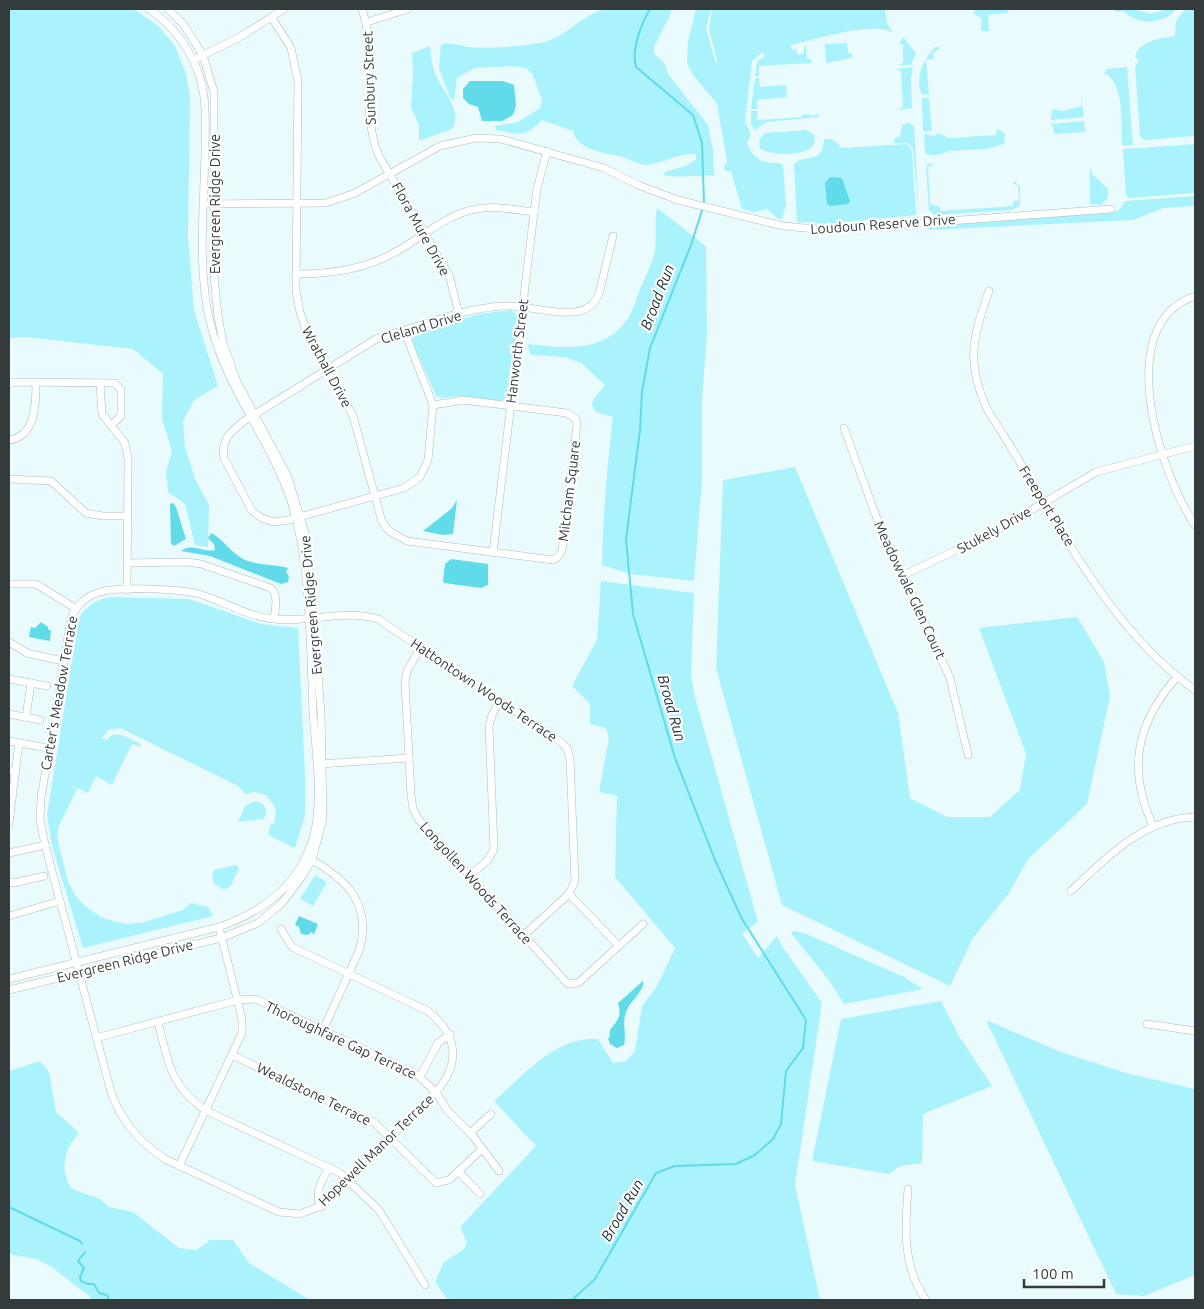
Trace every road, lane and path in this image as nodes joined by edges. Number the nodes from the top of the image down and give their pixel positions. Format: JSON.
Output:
{"nodes":[{"id":1,"x":149,"y":9,"type":"edge"},
{"id":2,"x":168,"y":9,"type":"edge"},
{"id":3,"x":284,"y":9,"type":"edge"},
{"id":4,"x":362,"y":9,"type":"edge"},
{"id":5,"x":408,"y":9,"type":"edge"},
{"id":6,"x":272,"y":18,"type":"junction"},
{"id":7,"x":366,"y":22,"type":"junction"},
{"id":8,"x":203,"y":55,"type":"junction"},
{"id":9,"x":193,"y":60,"type":"junction"},
{"id":10,"x":547,"y":151,"type":"junction"},
{"id":11,"x":389,"y":173,"type":"junction"},
{"id":12,"x":204,"y":204,"type":"junction"},
{"id":13,"x":214,"y":204,"type":"junction"},
{"id":14,"x":297,"y":205,"type":"junction"},
{"id":15,"x":1111,"y":209,"type":"dead end"},
{"id":16,"x":534,"y":212,"type":"junction"},
{"id":17,"x":426,"y":234,"type":"junction"},
{"id":18,"x":613,"y":236,"type":"dead end"},
{"id":19,"x":296,"y":274,"type":"junction"},
{"id":20,"x":989,"y":291,"type":"dead end"},
{"id":21,"x":1195,"y":296,"type":"edge"},
{"id":22,"x":523,"y":306,"type":"junction"},
{"id":23,"x":459,"y":314,"type":"junction"},
{"id":24,"x":404,"y":330,"type":"junction"},
{"id":25,"x":326,"y":371,"type":"junction"},
{"id":26,"x":36,"y":382,"type":"junction"},
{"id":27,"x":100,"y":383,"type":"junction"},
{"id":28,"x":9,"y":384,"type":"edge"},
{"id":29,"x":433,"y":405,"type":"junction"},
{"id":30,"x":511,"y":406,"type":"junction"},
{"id":31,"x":252,"y":416,"type":"junction"},
{"id":32,"x":110,"y":425,"type":"junction"},
{"id":33,"x":844,"y":428,"type":"dead end"},
{"id":34,"x":9,"y":440,"type":"edge"},
{"id":35,"x":1195,"y":446,"type":"edge"},
{"id":36,"x":1162,"y":454,"type":"junction"},
{"id":37,"x":9,"y":479,"type":"edge"},
{"id":38,"x":374,"y":496,"type":"junction"},
{"id":39,"x":1044,"y":502,"type":"junction"},
{"id":40,"x":127,"y":516,"type":"junction"},
{"id":41,"x":298,"y":517,"type":"junction"},
{"id":42,"x":1195,"y":525,"type":"edge"},
{"id":43,"x":493,"y":553,"type":"junction"},
{"id":44,"x":127,"y":563,"type":"junction"},
{"id":45,"x":904,"y":574,"type":"junction"},
{"id":46,"x":9,"y":584,"type":"edge"},
{"id":47,"x":127,"y":590,"type":"junction"},
{"id":48,"x":75,"y":608,"type":"junction"},
{"id":49,"x":310,"y":618,"type":"junction"},
{"id":50,"x":274,"y":619,"type":"junction"},
{"id":51,"x":9,"y":642,"type":"edge"},
{"id":52,"x":421,"y":647,"type":"junction"},
{"id":53,"x":63,"y":661,"type":"junction"},
{"id":54,"x":1177,"y":678,"type":"junction"},
{"id":55,"x":9,"y":679,"type":"edge"},
{"id":56,"x":31,"y":683,"type":"junction"},
{"id":57,"x":48,"y":686,"type":"dead end"},
{"id":58,"x":1195,"y":690,"type":"edge"},
{"id":59,"x":500,"y":700,"type":"junction"},
{"id":60,"x":9,"y":714,"type":"edge"},
{"id":61,"x":26,"y":717,"type":"junction"},
{"id":62,"x":40,"y":720,"type":"dead end"},
{"id":63,"x":9,"y":741,"type":"edge"},
{"id":64,"x":19,"y":744,"type":"junction"},
{"id":65,"x":48,"y":748,"type":"junction"},
{"id":66,"x":968,"y":754,"type":"dead end"},
{"id":67,"x":409,"y":758,"type":"junction"},
{"id":68,"x":319,"y":764,"type":"junction"},
{"id":69,"x":13,"y":771,"type":"edge"},
{"id":70,"x":11,"y":798,"type":"edge"},
{"id":71,"x":1195,"y":817,"type":"edge"},
{"id":72,"x":9,"y":823,"type":"edge"},
{"id":73,"x":1154,"y":826,"type":"junction"},
{"id":74,"x":45,"y":846,"type":"junction"},
{"id":75,"x":9,"y":853,"type":"edge"},
{"id":76,"x":309,"y":859,"type":"junction"},
{"id":77,"x":44,"y":876,"type":"dead end"},
{"id":78,"x":469,"y":876,"type":"junction"},
{"id":79,"x":9,"y":882,"type":"edge"},
{"id":80,"x":1071,"y":891,"type":"dead end"},
{"id":81,"x":569,"y":894,"type":"junction"},
{"id":82,"x":60,"y":901,"type":"junction"},
{"id":83,"x":9,"y":916,"type":"edge"},
{"id":84,"x":643,"y":924,"type":"dead end"},
{"id":85,"x":219,"y":927,"type":"junction"},
{"id":86,"x":282,"y":928,"type":"dead end"},
{"id":87,"x":523,"y":936,"type":"junction"},
{"id":88,"x":221,"y":938,"type":"junction"},
{"id":89,"x":619,"y":946,"type":"junction"},
{"id":90,"x":77,"y":962,"type":"junction"},
{"id":91,"x":79,"y":972,"type":"junction"},
{"id":92,"x":349,"y":975,"type":"junction"},
{"id":93,"x":9,"y":979,"type":"edge"},
{"id":94,"x":9,"y":990,"type":"edge"},
{"id":95,"x":238,"y":1000,"type":"junction"},
{"id":96,"x":158,"y":1022,"type":"junction"},
{"id":97,"x":1147,"y":1024,"type":"dead end"},
{"id":98,"x":323,"y":1030,"type":"junction"},
{"id":99,"x":1195,"y":1032,"type":"edge"},
{"id":100,"x":450,"y":1034,"type":"junction"},
{"id":101,"x":96,"y":1038,"type":"junction"},
{"id":102,"x":232,"y":1054,"type":"junction"},
{"id":103,"x":420,"y":1077,"type":"junction"},
{"id":104,"x":436,"y":1092,"type":"junction"},
{"id":105,"x":206,"y":1110,"type":"junction"},
{"id":106,"x":491,"y":1114,"type":"dead end"},
{"id":107,"x":470,"y":1133,"type":"junction"},
{"id":108,"x":392,"y":1138,"type":"junction"},
{"id":109,"x":482,"y":1149,"type":"junction"},
{"id":110,"x":179,"y":1166,"type":"junction"},
{"id":111,"x":329,"y":1167,"type":"junction"},
{"id":112,"x":458,"y":1171,"type":"junction"},
{"id":113,"x":499,"y":1171,"type":"dead end"},
{"id":114,"x":349,"y":1180,"type":"junction"},
{"id":115,"x":908,"y":1189,"type":"dead end"},
{"id":116,"x":480,"y":1194,"type":"dead end"},
{"id":117,"x":321,"y":1207,"type":"junction"},
{"id":118,"x":425,"y":1285,"type":"dead end"},
{"id":119,"x":926,"y":1300,"type":"edge"}],
"edges":[{"from":1,"to":9,"type":"street","name":"Evergreen Ridge Drive"},
{"from":2,"to":8,"type":"street","name":"Evergreen Ridge Drive"},
{"from":3,"to":6,"type":"street"},
{"from":4,"to":7,"type":"street","name":"Sunbury Street"},
{"from":5,"to":7,"type":"street"},
{"from":6,"to":8,"type":"street"},
{"from":6,"to":14,"type":"street","name":"Wrathall Drive"},
{"from":7,"to":11,"type":"street","name":"Sunbury Street"},
{"from":8,"to":9,"type":"street"},
{"from":8,"to":13,"type":"street","name":"Evergreen Ridge Drive"},
{"from":9,"to":12,"type":"street","name":"Evergreen Ridge Drive"},
{"from":10,"to":11,"type":"street","name":"Loudoun Reserve Drive"},
{"from":10,"to":15,"type":"street","name":"Loudoun Reserve Drive"},
{"from":10,"to":16,"type":"street","name":"Hanworth Street"},
{"from":11,"to":14,"type":"street","name":"Loudoun Reserve Drive"},
{"from":11,"to":17,"type":"street","name":"Flora Mure Drive"},
{"from":12,"to":13,"type":"street","name":"Loudoun Reserve Drive"},
{"from":12,"to":31,"type":"street","name":"Evergreen Ridge Drive"},
{"from":13,"to":14,"type":"street","name":"Loudoun Reserve Drive"},
{"from":13,"to":31,"type":"street","name":"Evergreen Ridge Drive"},
{"from":14,"to":19,"type":"street","name":"Wrathall Drive"},
{"from":16,"to":17,"type":"street"},
{"from":16,"to":22,"type":"street","name":"Hanworth Street"},
{"from":17,"to":19,"type":"street"},
{"from":17,"to":23,"type":"street","name":"Flora Mure Drive"},
{"from":18,"to":22,"type":"street","name":"Cleland Drive"},
{"from":19,"to":25,"type":"street","name":"Wrathall Drive"},
{"from":20,"to":39,"type":"street","name":"Freeport Place"},
{"from":21,"to":36,"type":"street"},
{"from":22,"to":23,"type":"street","name":"Cleland Drive"},
{"from":22,"to":30,"type":"street","name":"Hanworth Street"},
{"from":23,"to":24,"type":"street","name":"Cleland Drive"},
{"from":24,"to":25,"type":"street","name":"Cleland Drive"},
{"from":24,"to":29,"type":"street"},
{"from":25,"to":31,"type":"street","name":"Cleland Drive"},
{"from":25,"to":38,"type":"street","name":"Wrathall Drive"},
{"from":26,"to":27,"type":"street"},
{"from":26,"to":28,"type":"street"},
{"from":26,"to":34,"type":"street"},
{"from":27,"to":32,"type":"street"},
{"from":27,"to":32,"type":"street"},
{"from":29,"to":30,"type":"street","name":"Mitcham Square"},
{"from":29,"to":38,"type":"street","name":"Cleland Drive"},
{"from":30,"to":43,"type":"street","name":"Hanworth Street"},
{"from":30,"to":43,"type":"street","name":"Mitcham Square"},
{"from":31,"to":41,"type":"street","name":"Evergreen Ridge Drive"},
{"from":31,"to":41,"type":"street","name":"Cleland Drive"},
{"from":32,"to":40,"type":"street"},
{"from":33,"to":45,"type":"street","name":"Meadowvale Glen Court"},
{"from":35,"to":36,"type":"street","name":"Stukely Drive"},
{"from":36,"to":39,"type":"street","name":"Stukely Drive"},
{"from":36,"to":42,"type":"street"},
{"from":37,"to":40,"type":"street"},
{"from":38,"to":41,"type":"street","name":"Cleland Drive"},
{"from":38,"to":43,"type":"street","name":"Mitcham Square"},
{"from":39,"to":45,"type":"street","name":"Stukely Drive"},
{"from":39,"to":54,"type":"street","name":"Freeport Place"},
{"from":40,"to":44,"type":"street"},
{"from":41,"to":49,"type":"street","name":"Evergreen Ridge Drive"},
{"from":44,"to":47,"type":"street"},
{"from":44,"to":50,"type":"street"},
{"from":45,"to":66,"type":"street","name":"Meadowvale Glen Court"},
{"from":46,"to":48,"type":"street"},
{"from":47,"to":48,"type":"street","name":"Carter's Meadow Terrace"},
{"from":47,"to":50,"type":"street","name":"Carter's Meadow Terrace"},
{"from":48,"to":53,"type":"street","name":"Carter's Meadow Terrace"},
{"from":49,"to":50,"type":"street","name":"Carter's Meadow Terrace"},
{"from":49,"to":52,"type":"street","name":"Hattontown Woods Terrace"},
{"from":49,"to":68,"type":"street","name":"Evergreen Ridge Drive"},
{"from":51,"to":53,"type":"street"},
{"from":52,"to":59,"type":"street","name":"Hattontown Woods Terrace"},
{"from":52,"to":67,"type":"street","name":"Longollen Woods Terrace"},
{"from":53,"to":65,"type":"street","name":"Carter's Meadow Terrace"},
{"from":54,"to":58,"type":"street","name":"Freeport Place"},
{"from":54,"to":73,"type":"street"},
{"from":55,"to":56,"type":"street"},
{"from":56,"to":57,"type":"street"},
{"from":56,"to":61,"type":"street"},
{"from":59,"to":78,"type":"street"},
{"from":59,"to":81,"type":"street","name":"Hattontown Woods Terrace"},
{"from":60,"to":61,"type":"street"},
{"from":61,"to":62,"type":"street"},
{"from":63,"to":64,"type":"street"},
{"from":64,"to":65,"type":"street"},
{"from":64,"to":69,"type":"street"},
{"from":65,"to":74,"type":"street","name":"Carter's Meadow Terrace"},
{"from":67,"to":68,"type":"street"},
{"from":67,"to":78,"type":"street","name":"Longollen Woods Terrace"},
{"from":68,"to":76,"type":"street","name":"Evergreen Ridge Drive"},
{"from":69,"to":70,"type":"street"},
{"from":70,"to":72,"type":"street"},
{"from":71,"to":73,"type":"street"},
{"from":73,"to":80,"type":"street"},
{"from":74,"to":75,"type":"street"},
{"from":74,"to":82,"type":"street","name":"Carter's Meadow Terrace"},
{"from":76,"to":85,"type":"street","name":"Evergreen Ridge Drive"},
{"from":76,"to":88,"type":"street","name":"Evergreen Ridge Drive"},
{"from":76,"to":92,"type":"street"},
{"from":77,"to":79,"type":"street"},
{"from":78,"to":87,"type":"street","name":"Longollen Woods Terrace"},
{"from":81,"to":87,"type":"street"},
{"from":81,"to":89,"type":"street"},
{"from":82,"to":83,"type":"street"},
{"from":82,"to":90,"type":"street","name":"Carter's Meadow Terrace"},
{"from":84,"to":89,"type":"street","name":"Longollen Woods Terrace"},
{"from":85,"to":88,"type":"street"},
{"from":85,"to":90,"type":"street","name":"Evergreen Ridge Drive"},
{"from":86,"to":92,"type":"street"},
{"from":87,"to":89,"type":"street","name":"Longollen Woods Terrace"},
{"from":88,"to":91,"type":"street","name":"Evergreen Ridge Drive"},
{"from":88,"to":95,"type":"street"},
{"from":90,"to":91,"type":"street","name":"Hopewell Manor Terrace"},
{"from":90,"to":93,"type":"street","name":"Evergreen Ridge Drive"},
{"from":91,"to":94,"type":"street","name":"Evergreen Ridge Drive"},
{"from":91,"to":101,"type":"street","name":"Hopewell Manor Terrace"},
{"from":92,"to":98,"type":"street"},
{"from":92,"to":100,"type":"street"},
{"from":95,"to":96,"type":"street","name":"Thoroughfare Gap Terrace"},
{"from":95,"to":98,"type":"street","name":"Thoroughfare Gap Terrace"},
{"from":95,"to":102,"type":"street"},
{"from":96,"to":101,"type":"street","name":"Thoroughfare Gap Terrace"},
{"from":96,"to":105,"type":"street"},
{"from":97,"to":99,"type":"street"},
{"from":98,"to":103,"type":"street","name":"Thoroughfare Gap Terrace"},
{"from":100,"to":103,"type":"street"},
{"from":100,"to":104,"type":"street","name":"Hopewell Manor Terrace"},
{"from":101,"to":110,"type":"street","name":"Hopewell Manor Terrace"},
{"from":102,"to":105,"type":"street"},
{"from":102,"to":108,"type":"street","name":"Wealdstone Terrace"},
{"from":103,"to":104,"type":"street","name":"Thoroughfare Gap Terrace"},
{"from":104,"to":107,"type":"street","name":"Thoroughfare Gap Terrace"},
{"from":104,"to":108,"type":"street","name":"Hopewell Manor Terrace"},
{"from":105,"to":110,"type":"street"},
{"from":105,"to":111,"type":"street"},
{"from":106,"to":107,"type":"street"},
{"from":107,"to":109,"type":"street","name":"Thoroughfare Gap Terrace"},
{"from":108,"to":112,"type":"street","name":"Wealdstone Terrace"},
{"from":108,"to":114,"type":"street","name":"Hopewell Manor Terrace"},
{"from":109,"to":112,"type":"street"},
{"from":109,"to":113,"type":"street","name":"Thoroughfare Gap Terrace"},
{"from":110,"to":117,"type":"street","name":"Hopewell Manor Terrace"},
{"from":111,"to":114,"type":"street"},
{"from":111,"to":117,"type":"street"},
{"from":112,"to":116,"type":"street"},
{"from":114,"to":117,"type":"street","name":"Hopewell Manor Terrace"},
{"from":114,"to":118,"type":"street"},
{"from":115,"to":119,"type":"street"}]}
